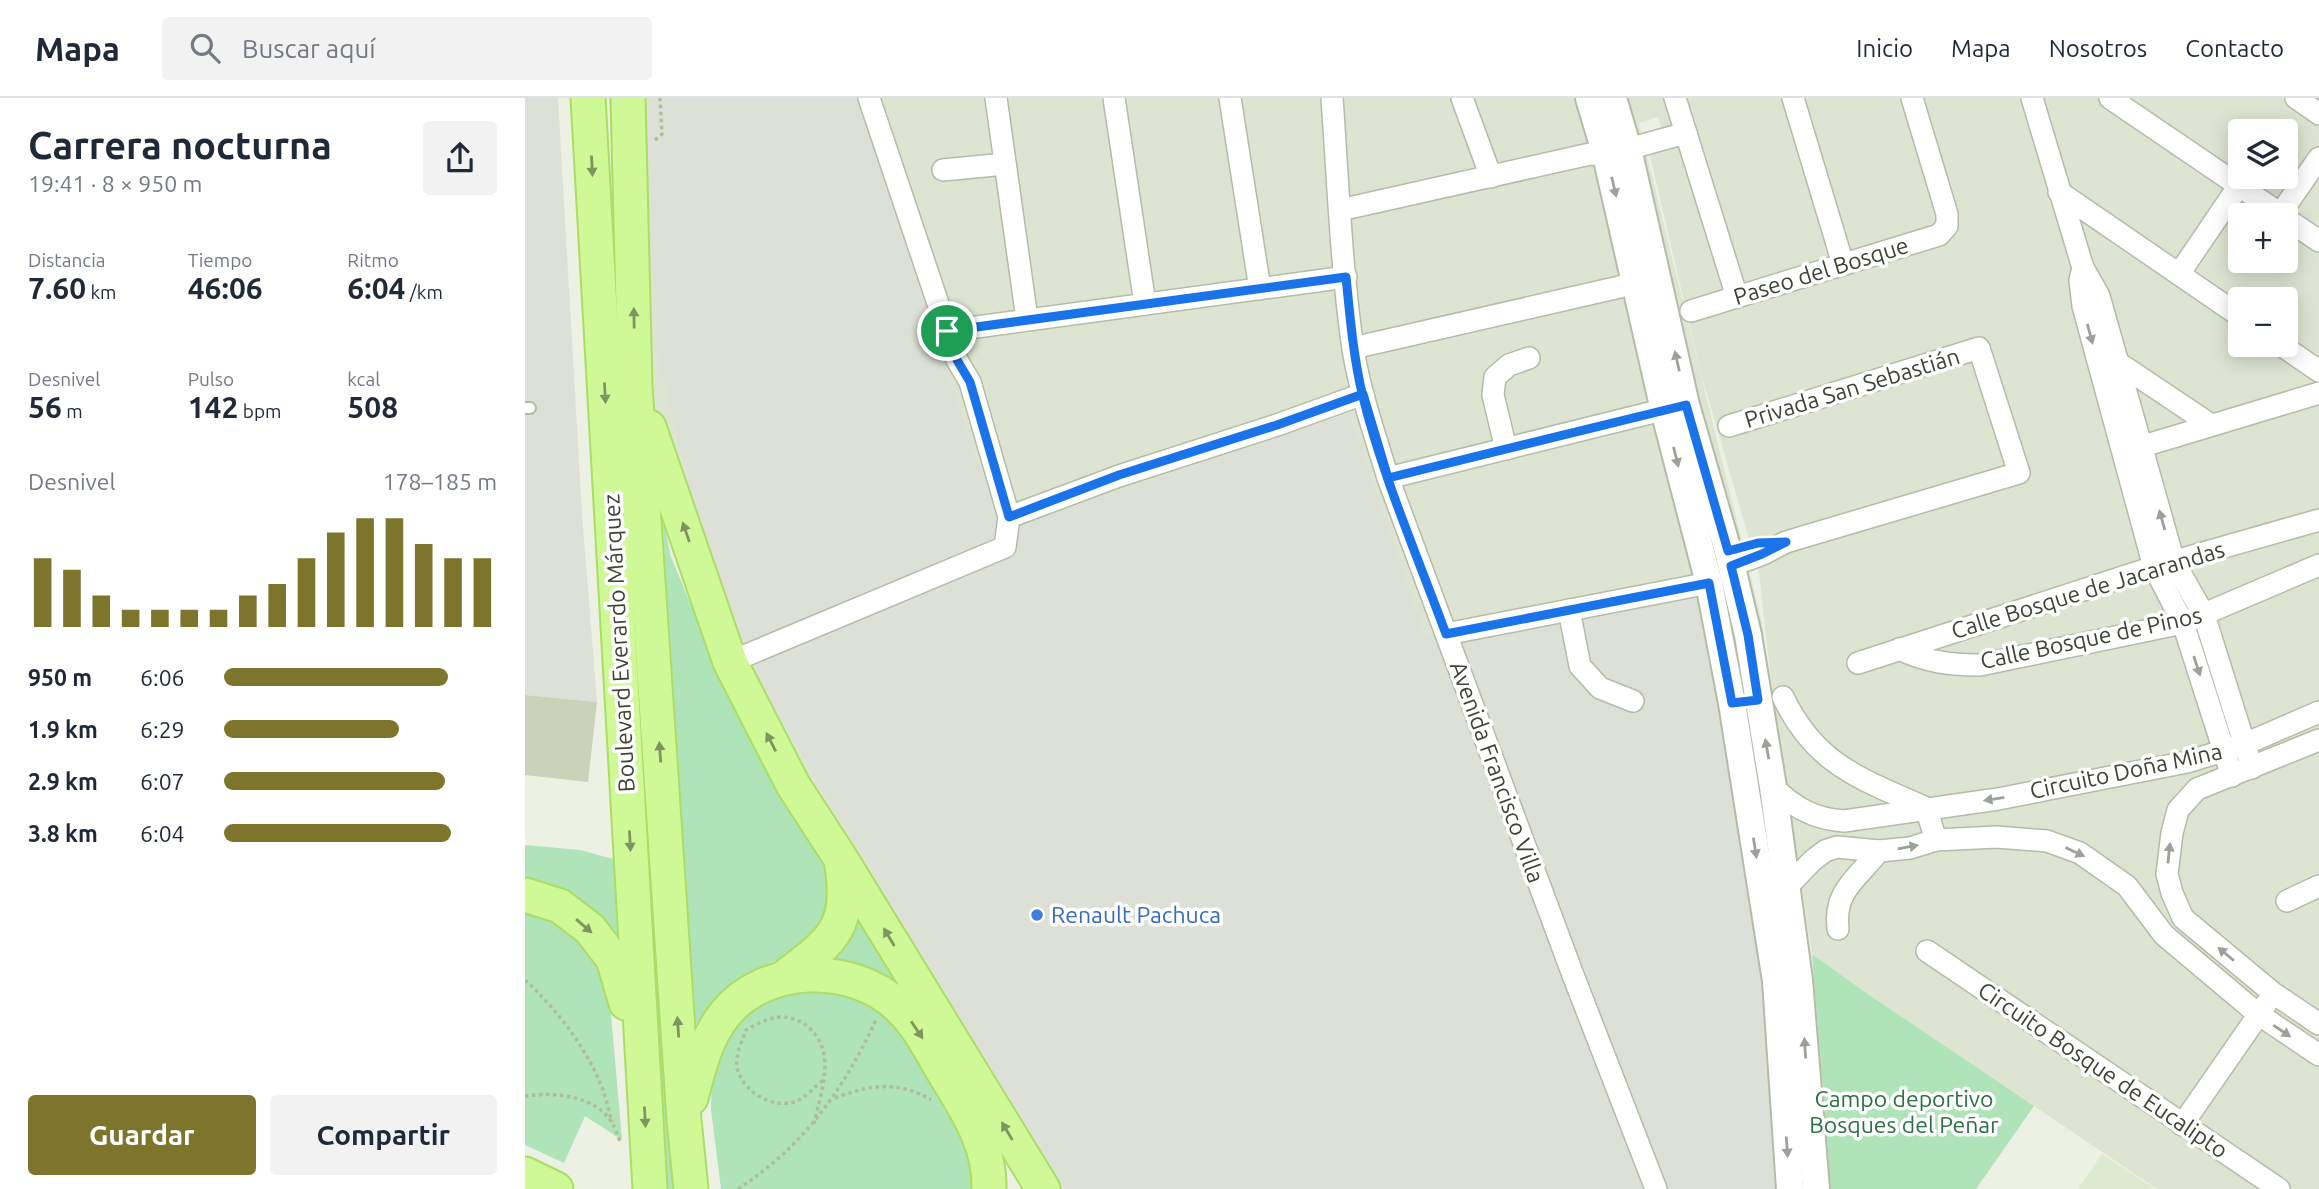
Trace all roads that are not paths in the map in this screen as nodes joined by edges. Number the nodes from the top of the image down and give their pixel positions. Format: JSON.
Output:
{"nodes":[{"id":1,"x":588,"y":98,"type":"edge"},
{"id":2,"x":628,"y":98,"type":"edge"},
{"id":3,"x":869,"y":98,"type":"edge"},
{"id":4,"x":996,"y":98,"type":"edge"},
{"id":5,"x":1114,"y":98,"type":"edge"},
{"id":6,"x":1230,"y":98,"type":"edge"},
{"id":7,"x":1332,"y":98,"type":"edge"},
{"id":8,"x":1462,"y":98,"type":"edge"},
{"id":9,"x":1589,"y":98,"type":"edge"},
{"id":10,"x":1613,"y":98,"type":"edge"},
{"id":11,"x":1675,"y":98,"type":"edge"},
{"id":12,"x":1793,"y":98,"type":"edge"},
{"id":13,"x":1912,"y":98,"type":"edge"},
{"id":14,"x":2032,"y":98,"type":"edge"},
{"id":15,"x":2109,"y":98,"type":"edge"},
{"id":16,"x":2296,"y":98,"type":"edge"},
{"id":17,"x":2319,"y":114,"type":"edge"},
{"id":18,"x":1684,"y":126,"type":"junction"},
{"id":19,"x":1610,"y":147,"type":"junction"},
{"id":20,"x":2319,"y":158,"type":"edge"},
{"id":21,"x":1005,"y":164,"type":"junction"},
{"id":22,"x":943,"y":170,"type":"dead end"},
{"id":23,"x":1491,"y":177,"type":"junction"},
{"id":24,"x":2228,"y":180,"type":"edge"},
{"id":25,"x":2237,"y":189,"type":"edge"},
{"id":26,"x":2241,"y":189,"type":"edge"},
{"id":27,"x":2059,"y":192,"type":"junction"},
{"id":28,"x":2262,"y":203,"type":"edge"},
{"id":29,"x":2290,"y":203,"type":"edge"},
{"id":30,"x":1340,"y":210,"type":"junction"},
{"id":31,"x":2298,"y":227,"type":"edge"},
{"id":32,"x":2319,"y":241,"type":"edge"},
{"id":33,"x":1843,"y":264,"type":"junction"},
{"id":34,"x":2083,"y":268,"type":"junction"},
{"id":35,"x":2179,"y":274,"type":"junction"},
{"id":36,"x":1346,"y":277,"type":"junction"},
{"id":37,"x":1637,"y":283,"type":"junction"},
{"id":38,"x":1259,"y":289,"type":"junction"},
{"id":39,"x":1737,"y":297,"type":"junction"},
{"id":40,"x":1145,"y":304,"type":"junction"},
{"id":41,"x":2228,"y":308,"type":"edge"},
{"id":42,"x":1691,"y":311,"type":"dead end"},
{"id":43,"x":1027,"y":319,"type":"junction"},
{"id":44,"x":947,"y":331,"type":"junction"},
{"id":45,"x":1353,"y":348,"type":"junction"},
{"id":46,"x":2298,"y":357,"type":"edge"},
{"id":47,"x":1529,"y":358,"type":"dead end"},
{"id":48,"x":2117,"y":362,"type":"junction"},
{"id":49,"x":2319,"y":371,"type":"edge"},
{"id":50,"x":635,"y":386,"type":"junction"},
{"id":51,"x":2319,"y":393,"type":"edge"},
{"id":52,"x":1363,"y":394,"type":"junction"},
{"id":53,"x":1675,"y":407,"type":"junction"},
{"id":54,"x":2211,"y":425,"type":"junction"},
{"id":55,"x":1729,"y":426,"type":"dead end"},
{"id":56,"x":1506,"y":449,"type":"junction"},
{"id":57,"x":2132,"y":449,"type":"junction"},
{"id":58,"x":1388,"y":478,"type":"junction"},
{"id":59,"x":1009,"y":517,"type":"junction"},
{"id":60,"x":1705,"y":520,"type":"junction"},
{"id":61,"x":2319,"y":520,"type":"edge"},
{"id":62,"x":1729,"y":558,"type":"junction"},
{"id":63,"x":2164,"y":565,"type":"junction"},
{"id":64,"x":2319,"y":565,"type":"edge"},
{"id":65,"x":1709,"y":583,"type":"junction"},
{"id":66,"x":1569,"y":610,"type":"junction"},
{"id":67,"x":2204,"y":615,"type":"junction"},
{"id":68,"x":2183,"y":623,"type":"junction"},
{"id":69,"x":1446,"y":634,"type":"junction"},
{"id":70,"x":1899,"y":649,"type":"junction"},
{"id":71,"x":730,"y":662,"type":"junction"},
{"id":72,"x":1858,"y":663,"type":"dead end"},
{"id":73,"x":1758,"y":700,"type":"junction"},
{"id":74,"x":1633,"y":701,"type":"dead end"},
{"id":75,"x":2319,"y":712,"type":"edge"},
{"id":76,"x":2319,"y":740,"type":"edge"},
{"id":77,"x":2245,"y":744,"type":"junction"},
{"id":78,"x":2224,"y":750,"type":"junction"},
{"id":79,"x":2242,"y":772,"type":"junction"},
{"id":80,"x":1863,"y":779,"type":"junction"},
{"id":81,"x":1773,"y":788,"type":"junction"},
{"id":82,"x":1926,"y":808,"type":"junction"},
{"id":83,"x":1871,"y":817,"type":"junction"},
{"id":84,"x":1935,"y":840,"type":"junction"},
{"id":85,"x":1879,"y":851,"type":"junction"},
{"id":86,"x":841,"y":859,"type":"junction"},
{"id":87,"x":2319,"y":886,"type":"edge"},
{"id":88,"x":1787,"y":887,"type":"junction"},
{"id":89,"x":525,"y":895,"type":"edge"},
{"id":90,"x":2287,"y":901,"type":"dead end"},
{"id":91,"x":2183,"y":918,"type":"junction"},
{"id":92,"x":1838,"y":929,"type":"dead end"},
{"id":93,"x":2164,"y":935,"type":"junction"},
{"id":94,"x":1927,"y":951,"type":"dead end"},
{"id":95,"x":785,"y":978,"type":"junction"},
{"id":96,"x":2273,"y":993,"type":"junction"},
{"id":97,"x":2258,"y":1014,"type":"junction"},
{"id":98,"x":2319,"y":1024,"type":"edge"},
{"id":99,"x":642,"y":1049,"type":"junction"},
{"id":100,"x":2319,"y":1055,"type":"edge"},
{"id":101,"x":684,"y":1120,"type":"junction"},
{"id":102,"x":2182,"y":1125,"type":"junction"},
{"id":103,"x":525,"y":1174,"type":"edge"},
{"id":104,"x":557,"y":1189,"type":"edge"},
{"id":105,"x":650,"y":1189,"type":"edge"},
{"id":106,"x":691,"y":1189,"type":"edge"},
{"id":107,"x":989,"y":1189,"type":"edge"},
{"id":108,"x":1043,"y":1189,"type":"edge"},
{"id":109,"x":1656,"y":1189,"type":"edge"},
{"id":110,"x":1790,"y":1189,"type":"edge"},
{"id":111,"x":1816,"y":1189,"type":"edge"},
{"id":112,"x":2279,"y":1189,"type":"edge"}],
"edges":[{"from":1,"to":99,"type":"main road","name":"Boulevard Everardo Márquez","one_way":true},
{"from":50,"to":2,"type":"main road","one_way":true},
{"from":3,"to":44,"type":"street"},
{"from":4,"to":21,"type":"street"},
{"from":5,"to":40,"type":"street"},
{"from":6,"to":38,"type":"street"},
{"from":7,"to":30,"type":"street","name":"Avenida Francisco Villa"},
{"from":8,"to":23,"type":"street"},
{"from":9,"to":19,"type":"street"},
{"from":10,"to":19,"type":"street"},
{"from":11,"to":18,"type":"street"},
{"from":12,"to":33,"type":"street"},
{"from":13,"to":33,"type":"street","name":"Paseo del Bosque"},
{"from":14,"to":27,"type":"street"},
{"from":15,"to":24,"type":"street"},
{"from":16,"to":17,"type":"street"},
{"from":18,"to":19,"type":"street"},
{"from":18,"to":39,"type":"street"},
{"from":19,"to":23,"type":"street"},
{"from":19,"to":37,"type":"street","one_way":true},
{"from":53,"to":19,"type":"street","one_way":true},
{"from":20,"to":29,"type":"street"},
{"from":21,"to":22,"type":"street"},
{"from":21,"to":43,"type":"street"},
{"from":23,"to":30,"type":"street"},
{"from":25,"to":35,"type":"street"},
{"from":26,"to":28,"type":"street"},
{"from":27,"to":34,"type":"street"},
{"from":27,"to":35,"type":"street"},
{"from":30,"to":36,"type":"street","name":"Avenida Francisco Villa"},
{"from":31,"to":32,"type":"street"},
{"from":33,"to":39,"type":"street","name":"Paseo del Bosque"},
{"from":34,"to":48,"type":"street"},
{"from":34,"to":57,"type":"street","one_way":true},
{"from":35,"to":41,"type":"street"},
{"from":36,"to":38,"type":"street"},
{"from":36,"to":45,"type":"street","name":"Avenida Francisco Villa"},
{"from":37,"to":45,"type":"street"},
{"from":37,"to":53,"type":"street"},
{"from":38,"to":40,"type":"street"},
{"from":39,"to":42,"type":"street","name":"Paseo del Bosque"},
{"from":40,"to":43,"type":"street"},
{"from":43,"to":44,"type":"street"},
{"from":44,"to":59,"type":"street"},
{"from":45,"to":52,"type":"street","name":"Avenida Francisco Villa"},
{"from":46,"to":49,"type":"street"},
{"from":47,"to":56,"type":"street"},
{"from":48,"to":54,"type":"street"},
{"from":48,"to":57,"type":"street"},
{"from":71,"to":50,"type":"main road","one_way":true},
{"from":101,"to":50,"type":"main road","one_way":true},
{"from":51,"to":54,"type":"street"},
{"from":52,"to":58,"type":"street","name":"Avenida Francisco Villa"},
{"from":52,"to":59,"type":"street"},
{"from":53,"to":56,"type":"street"},
{"from":53,"to":60,"type":"street"},
{"from":54,"to":57,"type":"street"},
{"from":55,"to":62,"type":"street","name":"Privada San Sebastián"},
{"from":56,"to":58,"type":"street"},
{"from":57,"to":63,"type":"street"},
{"from":58,"to":69,"type":"street","name":"Avenida Francisco Villa"},
{"from":59,"to":71,"type":"street"},
{"from":60,"to":62,"type":"street"},
{"from":60,"to":65,"type":"street"},
{"from":61,"to":63,"type":"street","name":"Calle Bosque de Jacarandas"},
{"from":62,"to":73,"type":"street"},
{"from":63,"to":67,"type":"street"},
{"from":63,"to":68,"type":"street"},
{"from":63,"to":70,"type":"street","name":"Calle Bosque de Jacarandas"},
{"from":64,"to":67,"type":"street","name":"Calle Bosque de Pinos"},
{"from":65,"to":66,"type":"street"},
{"from":65,"to":73,"type":"street"},
{"from":66,"to":69,"type":"street"},
{"from":66,"to":74,"type":"street"},
{"from":67,"to":68,"type":"street","name":"Calle Bosque de Pinos"},
{"from":67,"to":77,"type":"street"},
{"from":68,"to":70,"type":"street","name":"Calle Bosque de Pinos"},
{"from":68,"to":78,"type":"street","one_way":true},
{"from":69,"to":109,"type":"street","name":"Avenida Francisco Villa"},
{"from":70,"to":72,"type":"street","name":"Calle Bosque de Jacarandas"},
{"from":86,"to":71,"type":"main road","one_way":true},
{"from":73,"to":80,"type":"street"},
{"from":81,"to":73,"type":"street","one_way":true},
{"from":73,"to":110,"type":"street","one_way":true},
{"from":75,"to":77,"type":"street","name":"Circuito Doña Mina"},
{"from":76,"to":79,"type":"street","name":"Circuito Doña Mina"},
{"from":77,"to":78,"type":"street","name":"Circuito Doña Mina"},
{"from":77,"to":79,"type":"street"},
{"from":78,"to":79,"type":"street"},
{"from":78,"to":82,"type":"street","name":"Circuito Doña Mina","one_way":true},
{"from":91,"to":79,"type":"street","name":"Circuito Doña Mina","one_way":true},
{"from":80,"to":82,"type":"street"},
{"from":80,"to":83,"type":"street"},
{"from":81,"to":83,"type":"street","name":"Circuito Doña Mina"},
{"from":81,"to":88,"type":"street"},
{"from":82,"to":83,"type":"street","name":"Circuito Doña Mina"},
{"from":82,"to":84,"type":"street"},
{"from":83,"to":85,"type":"street"},
{"from":85,"to":84,"type":"street","name":"Circuito Doña Mina","one_way":true},
{"from":84,"to":93,"type":"street","name":"Circuito Doña Mina","one_way":true},
{"from":85,"to":88,"type":"street","name":"Circuito Doña Mina"},
{"from":85,"to":92,"type":"street"},
{"from":86,"to":95,"type":"main road"},
{"from":108,"to":86,"type":"main road","one_way":true},
{"from":87,"to":90,"type":"street"},
{"from":111,"to":88,"type":"street","one_way":true},
{"from":89,"to":99,"type":"main road","one_way":true},
{"from":91,"to":93,"type":"street"},
{"from":96,"to":91,"type":"street","name":"Circuito Doña Mina","one_way":true},
{"from":93,"to":97,"type":"street","name":"Circuito Doña Mina"},
{"from":94,"to":102,"type":"street","name":"Circuito Bosque de Eucalipto"},
{"from":95,"to":101,"type":"main road"},
{"from":95,"to":107,"type":"main road","one_way":true},
{"from":96,"to":97,"type":"street"},
{"from":96,"to":98,"type":"street","name":"Circuito Doña Mina"},
{"from":97,"to":100,"type":"street","name":"Circuito Doña Mina","one_way":true},
{"from":97,"to":102,"type":"street"},
{"from":99,"to":105,"type":"main road","name":"Boulevard Everardo Márquez","one_way":true},
{"from":101,"to":106,"type":"main road"},
{"from":102,"to":112,"type":"street","name":"Circuito Bosque de Eucalipto"},
{"from":103,"to":104,"type":"main road"}]}
